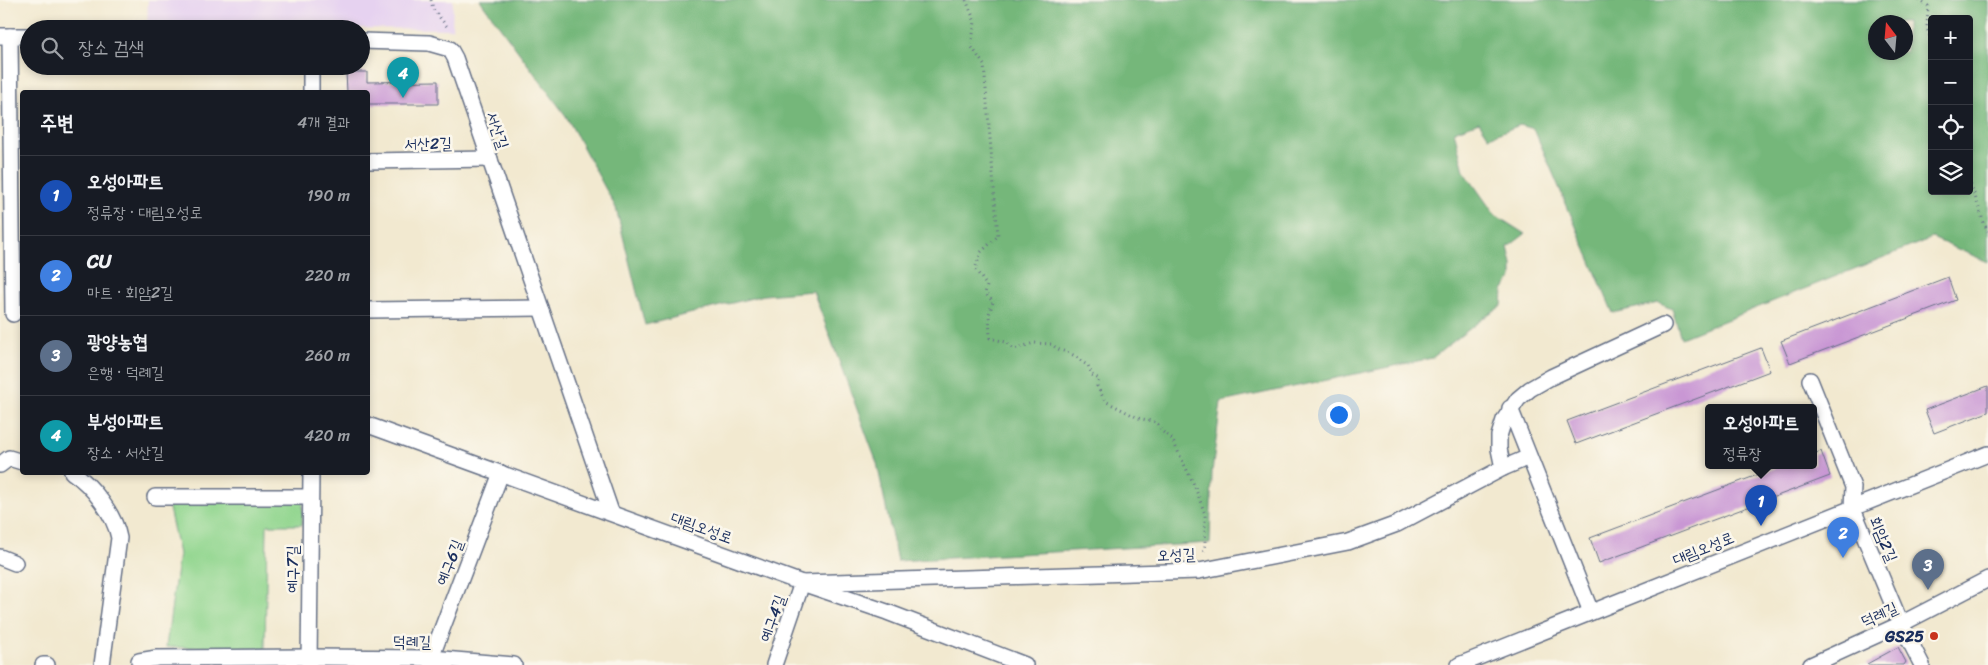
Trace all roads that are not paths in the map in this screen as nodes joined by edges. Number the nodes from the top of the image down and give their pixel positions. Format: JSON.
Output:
{"nodes":[{"id":1,"x":5,"y":36,"type":"edge"},
{"id":2,"x":20,"y":36,"type":"edge"},
{"id":3,"x":370,"y":42,"type":"edge"},
{"id":4,"x":311,"y":75,"type":"edge"},
{"id":5,"x":311,"y":90,"type":"edge"},
{"id":6,"x":5,"y":96,"type":"edge"},
{"id":7,"x":490,"y":160,"type":"junction"},
{"id":8,"x":11,"y":161,"type":"edge"},
{"id":9,"x":370,"y":161,"type":"edge"},
{"id":10,"x":6,"y":225,"type":"edge"},
{"id":11,"x":540,"y":308,"type":"junction"},
{"id":12,"x":370,"y":310,"type":"edge"},
{"id":13,"x":12,"y":315,"type":"edge"},
{"id":14,"x":1663,"y":325,"type":"dead end"},
{"id":15,"x":1810,"y":380,"type":"dead end"},
{"id":16,"x":1510,"y":408,"type":"junction"},
{"id":17,"x":370,"y":426,"type":"edge"},
{"id":18,"x":1988,"y":454,"type":"edge"},
{"id":19,"x":1529,"y":457,"type":"junction"},
{"id":20,"x":20,"y":461,"type":"edge"},
{"id":21,"x":0,"y":465,"type":"edge"},
{"id":22,"x":1503,"y":468,"type":"junction"},
{"id":23,"x":501,"y":473,"type":"junction"},
{"id":24,"x":75,"y":475,"type":"edge"},
{"id":25,"x":310,"y":475,"type":"edge"},
{"id":26,"x":155,"y":497,"type":"dead end"},
{"id":27,"x":310,"y":497,"type":"junction"},
{"id":28,"x":1852,"y":507,"type":"junction"},
{"id":29,"x":611,"y":512,"type":"junction"},
{"id":30,"x":0,"y":557,"type":"edge"},
{"id":31,"x":14,"y":563,"type":"dead end"},
{"id":32,"x":1988,"y":579,"type":"edge"},
{"id":33,"x":802,"y":583,"type":"junction"},
{"id":34,"x":1591,"y":612,"type":"junction"},
{"id":35,"x":1901,"y":624,"type":"junction"},
{"id":36,"x":140,"y":661,"type":"dead end"},
{"id":37,"x":309,"y":661,"type":"edge"},
{"id":38,"x":431,"y":662,"type":"edge"},
{"id":39,"x":1479,"y":662,"type":"edge"},
{"id":40,"x":102,"y":665,"type":"edge"},
{"id":41,"x":514,"y":665,"type":"edge"},
{"id":42,"x":774,"y":665,"type":"edge"},
{"id":43,"x":1024,"y":665,"type":"edge"},
{"id":44,"x":1458,"y":665,"type":"edge"},
{"id":45,"x":1811,"y":665,"type":"edge"},
{"id":46,"x":1922,"y":665,"type":"edge"}],
"edges":[{"from":1,"to":2,"type":"street"},
{"from":1,"to":6,"type":"street"},
{"from":3,"to":7,"type":"street","name":"서산길"},
{"from":4,"to":5,"type":"street"},
{"from":6,"to":8,"type":"street"},
{"from":7,"to":9,"type":"street","name":"서산2길"},
{"from":7,"to":11,"type":"street","name":"서산길"},
{"from":8,"to":10,"type":"street"},
{"from":10,"to":13,"type":"street"},
{"from":11,"to":12,"type":"street"},
{"from":11,"to":29,"type":"street","name":"서산길"},
{"from":14,"to":16,"type":"street"},
{"from":15,"to":28,"type":"street"},
{"from":16,"to":19,"type":"street"},
{"from":16,"to":22,"type":"street"},
{"from":17,"to":23,"type":"street","name":"대림오성로"},
{"from":18,"to":28,"type":"street","name":"대림오성로"},
{"from":19,"to":22,"type":"street","name":"오성길"},
{"from":19,"to":34,"type":"street"},
{"from":20,"to":21,"type":"street"},
{"from":22,"to":33,"type":"street","name":"오성길"},
{"from":23,"to":29,"type":"street","name":"대림오성로"},
{"from":23,"to":38,"type":"street","name":"예구6길"},
{"from":24,"to":40,"type":"street"},
{"from":25,"to":27,"type":"street","name":"예구7길"},
{"from":26,"to":27,"type":"street"},
{"from":27,"to":37,"type":"street","name":"예구7길"},
{"from":28,"to":34,"type":"street","name":"대림오성로"},
{"from":28,"to":35,"type":"street","name":"회암2길"},
{"from":29,"to":33,"type":"street","name":"대림오성로"},
{"from":30,"to":31,"type":"street"},
{"from":32,"to":35,"type":"street","name":"덕례길"},
{"from":33,"to":42,"type":"street","name":"예구4길"},
{"from":33,"to":43,"type":"street","name":"대림오성로"},
{"from":34,"to":39,"type":"street","name":"대림오성로"},
{"from":35,"to":45,"type":"street","name":"덕례길"},
{"from":35,"to":46,"type":"street","name":"회암2길"},
{"from":36,"to":37,"type":"street","name":"덕례길"},
{"from":37,"to":38,"type":"street","name":"덕례길"},
{"from":38,"to":41,"type":"street","name":"덕례길"},
{"from":39,"to":44,"type":"street","name":"대림오성로"}]}
